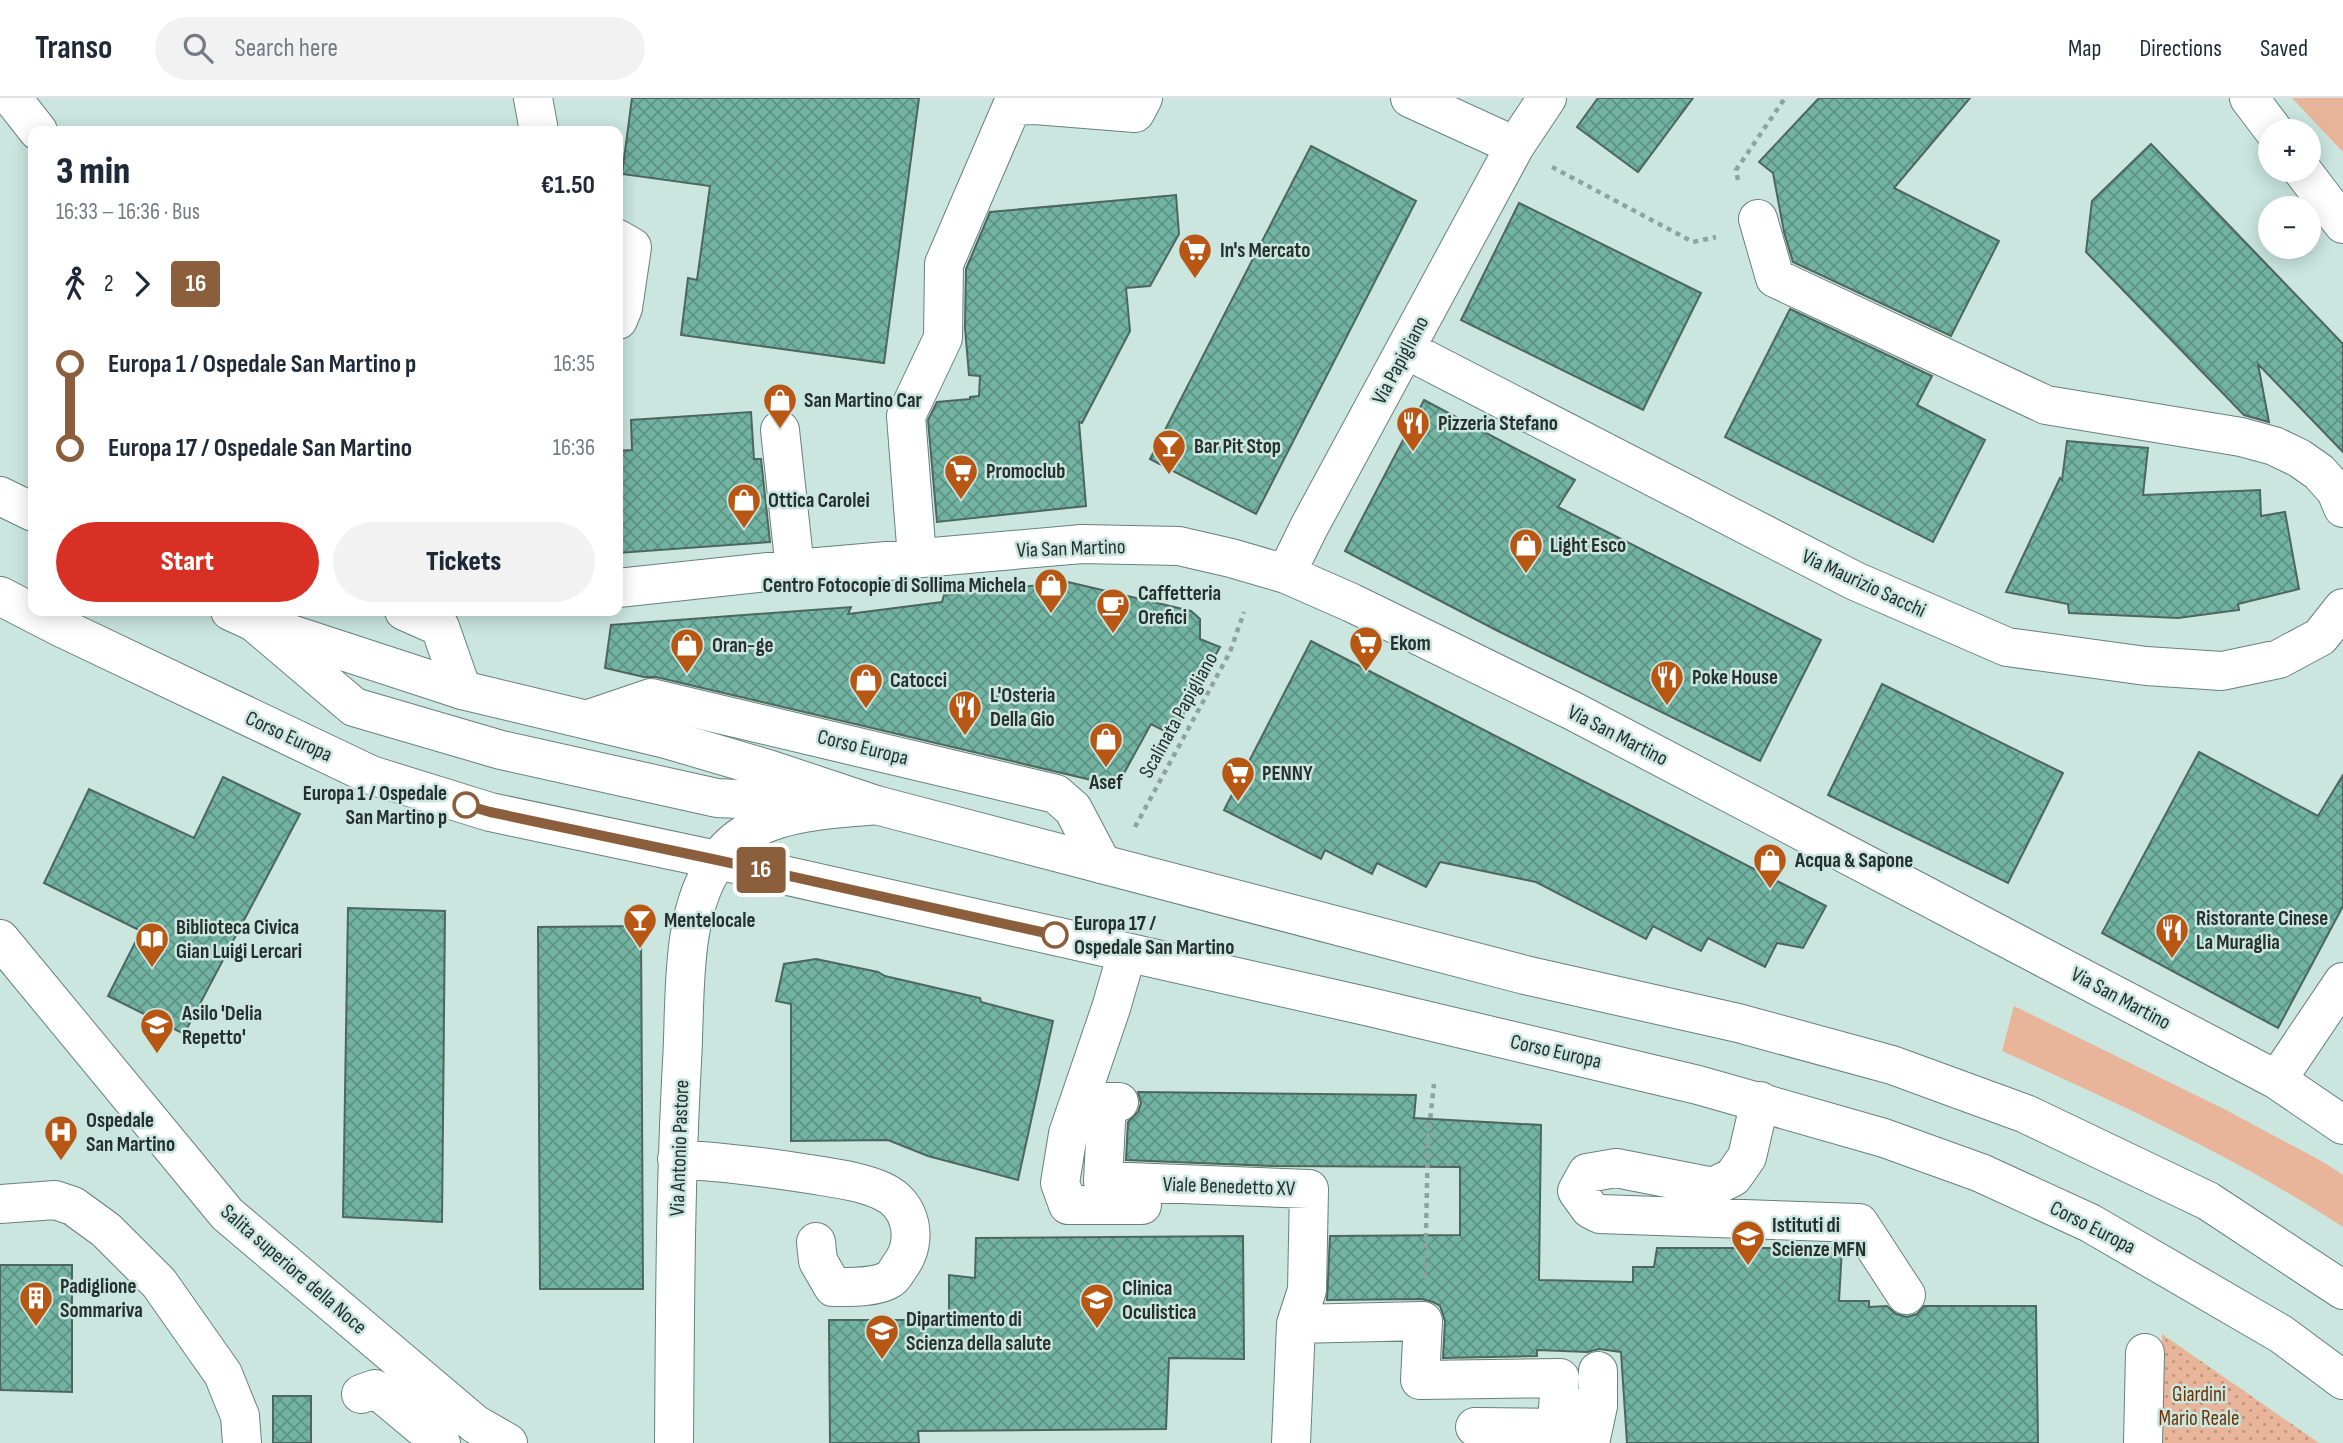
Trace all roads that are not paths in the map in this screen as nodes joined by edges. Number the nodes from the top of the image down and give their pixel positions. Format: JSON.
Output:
{"nodes":[{"id":1,"x":12,"y":98,"type":"edge"},
{"id":2,"x":533,"y":98,"type":"edge"},
{"id":3,"x":1143,"y":98,"type":"edge"},
{"id":4,"x":1409,"y":98,"type":"edge"},
{"id":5,"x":1547,"y":98,"type":"edge"},
{"id":6,"x":2249,"y":98,"type":"edge"},
{"id":7,"x":2265,"y":119,"type":"edge"},
{"id":8,"x":34,"y":126,"type":"edge"},
{"id":9,"x":539,"y":126,"type":"edge"},
{"id":10,"x":1515,"y":146,"type":"junction"},
{"id":11,"x":2311,"y":182,"type":"edge"},
{"id":12,"x":2343,"y":224,"type":"edge"},
{"id":13,"x":1742,"y":226,"type":"road end"},
{"id":14,"x":623,"y":242,"type":"edge"},
{"id":15,"x":623,"y":308,"type":"edge"},
{"id":16,"x":1405,"y":349,"type":"junction"},
{"id":17,"x":780,"y":430,"type":"dead end"},
{"id":18,"x":0,"y":496,"type":"edge"},
{"id":19,"x":2343,"y":508,"type":"edge"},
{"id":20,"x":28,"y":510,"type":"edge"},
{"id":21,"x":917,"y":558,"type":"junction"},
{"id":22,"x":795,"y":569,"type":"junction"},
{"id":23,"x":1286,"y":574,"type":"junction"},
{"id":24,"x":623,"y":587,"type":"edge"},
{"id":25,"x":0,"y":596,"type":"edge"},
{"id":26,"x":2343,"y":608,"type":"edge"},
{"id":27,"x":28,"y":610,"type":"edge"},
{"id":28,"x":39,"y":616,"type":"edge"},
{"id":29,"x":242,"y":616,"type":"edge"},
{"id":30,"x":415,"y":616,"type":"edge"},
{"id":31,"x":462,"y":690,"type":"junction"},
{"id":32,"x":589,"y":719,"type":"junction"},
{"id":33,"x":876,"y":805,"type":"junction"},
{"id":34,"x":717,"y":860,"type":"junction"},
{"id":35,"x":1102,"y":864,"type":"junction"},
{"id":36,"x":0,"y":939,"type":"edge"},
{"id":37,"x":1127,"y":953,"type":"junction"},
{"id":38,"x":2343,"y":982,"type":"edge"},
{"id":39,"x":2277,"y":1080,"type":"junction"},
{"id":40,"x":1760,"y":1101,"type":"junction"},
{"id":41,"x":1119,"y":1102,"type":"dead end"},
{"id":42,"x":2343,"y":1125,"type":"edge"},
{"id":43,"x":677,"y":1159,"type":"junction"},
{"id":44,"x":0,"y":1204,"type":"edge"},
{"id":45,"x":1174,"y":1206,"type":"dead end"},
{"id":46,"x":816,"y":1242,"type":"dead end"},
{"id":47,"x":2343,"y":1290,"type":"edge"},
{"id":48,"x":1906,"y":1295,"type":"dead end"},
{"id":49,"x":1296,"y":1324,"type":"junction"},
{"id":50,"x":2145,"y":1353,"type":"dead end"},
{"id":51,"x":2343,"y":1380,"type":"edge"},
{"id":52,"x":361,"y":1394,"type":"dead end"},
{"id":53,"x":1589,"y":1395,"type":"junction"},
{"id":54,"x":1475,"y":1427,"type":"dead end"},
{"id":55,"x":242,"y":1443,"type":"edge"},
{"id":56,"x":441,"y":1443,"type":"edge"},
{"id":57,"x":508,"y":1443,"type":"edge"},
{"id":58,"x":674,"y":1443,"type":"edge"},
{"id":59,"x":1291,"y":1443,"type":"edge"},
{"id":60,"x":1590,"y":1443,"type":"edge"},
{"id":61,"x":2143,"y":1443,"type":"edge"}],
"edges":[{"from":1,"to":8,"type":"street"},
{"from":2,"to":9,"type":"street"},
{"from":3,"to":21,"type":"street"},
{"from":4,"to":10,"type":"street"},
{"from":5,"to":10,"type":"street","name":"Via Papigliano"},
{"from":6,"to":7,"type":"street"},
{"from":10,"to":16,"type":"street","name":"Via Papigliano"},
{"from":11,"to":12,"type":"street"},
{"from":13,"to":19,"type":"street"},
{"from":14,"to":15,"type":"street"},
{"from":16,"to":23,"type":"street","name":"Via Papigliano"},
{"from":16,"to":26,"type":"street","name":"Via Maurizio Sacchi"},
{"from":17,"to":22,"type":"street"},
{"from":18,"to":20,"type":"street"},
{"from":21,"to":22,"type":"street","name":"Via San Martino"},
{"from":21,"to":23,"type":"street","name":"Via San Martino"},
{"from":22,"to":24,"type":"street","name":"Via San Martino"},
{"from":23,"to":39,"type":"street","name":"Via San Martino"},
{"from":25,"to":27,"type":"street","name":"Corso Europa"},
{"from":28,"to":34,"type":"street","name":"Corso Europa"},
{"from":29,"to":31,"type":"street"},
{"from":29,"to":33,"type":"street"},
{"from":30,"to":31,"type":"street"},
{"from":31,"to":32,"type":"street"},
{"from":32,"to":33,"type":"street"},
{"from":32,"to":35,"type":"street","name":"Corso Europa"},
{"from":33,"to":34,"type":"street"},
{"from":33,"to":35,"type":"street"},
{"from":34,"to":37,"type":"street","name":"Corso Europa"},
{"from":34,"to":43,"type":"street","name":"Via Antonio Pastore"},
{"from":35,"to":47,"type":"street"},
{"from":36,"to":57,"type":"street","name":"Salita superiore della Noce"},
{"from":37,"to":40,"type":"street","name":"Corso Europa"},
{"from":37,"to":45,"type":"street"},
{"from":38,"to":39,"type":"street"},
{"from":39,"to":42,"type":"street","name":"Via San Martino"},
{"from":40,"to":48,"type":"street"},
{"from":40,"to":51,"type":"street","name":"Corso Europa"},
{"from":41,"to":49,"type":"street","name":"Viale Benedetto XV"},
{"from":43,"to":46,"type":"street"},
{"from":43,"to":58,"type":"street","name":"Via Antonio Pastore"},
{"from":44,"to":55,"type":"street"},
{"from":49,"to":53,"type":"street"},
{"from":49,"to":59,"type":"street","name":"Viale Benedetto XV"},
{"from":50,"to":61,"type":"street"},
{"from":52,"to":56,"type":"street"},
{"from":53,"to":54,"type":"street"},
{"from":53,"to":60,"type":"street"}]}
